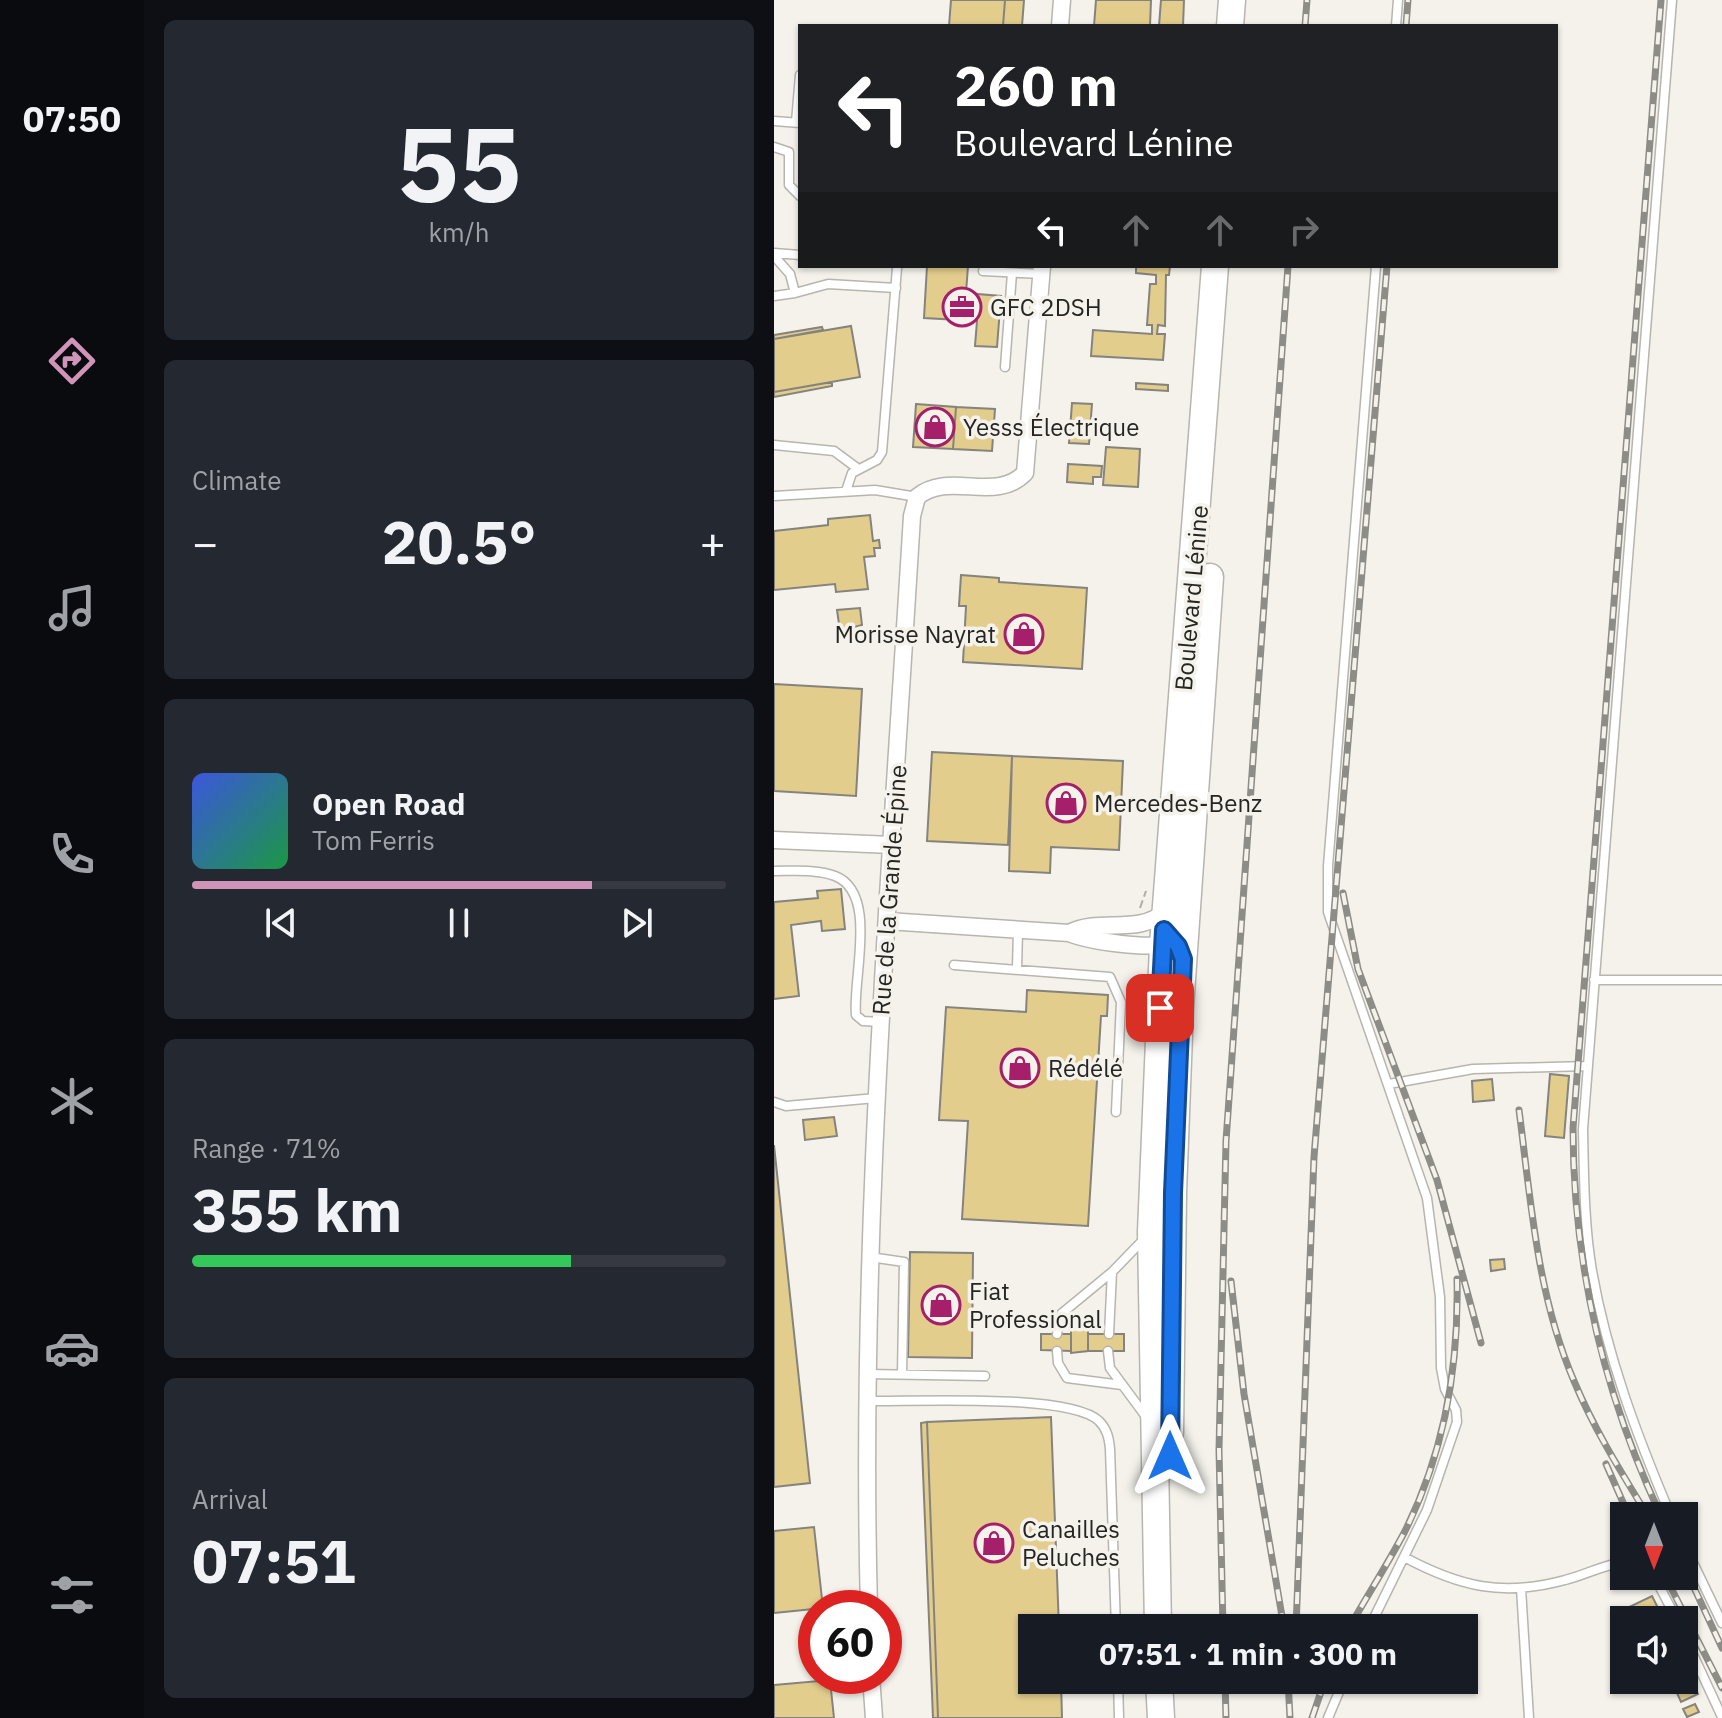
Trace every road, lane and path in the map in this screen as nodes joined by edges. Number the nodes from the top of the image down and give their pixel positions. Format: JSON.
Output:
{"nodes":[{"id":1,"x":1062,"y":0,"type":"edge"},
{"id":2,"x":1232,"y":0,"type":"edge"},
{"id":3,"x":1247,"y":0,"type":"edge"},
{"id":4,"x":1398,"y":0,"type":"edge"},
{"id":5,"x":1672,"y":0,"type":"edge"},
{"id":6,"x":1060,"y":24,"type":"edge"},
{"id":7,"x":1230,"y":24,"type":"edge"},
{"id":8,"x":1246,"y":24,"type":"edge"},
{"id":9,"x":1396,"y":24,"type":"edge"},
{"id":10,"x":774,"y":121,"type":"edge"},
{"id":11,"x":798,"y":122,"type":"edge"},
{"id":12,"x":774,"y":147,"type":"edge"},
{"id":13,"x":798,"y":194,"type":"edge"},
{"id":14,"x":774,"y":254,"type":"edge"},
{"id":15,"x":798,"y":255,"type":"edge"},
{"id":16,"x":897,"y":268,"type":"dead end"},
{"id":17,"x":1215,"y":268,"type":"edge"},
{"id":18,"x":1230,"y":268,"type":"edge"},
{"id":19,"x":1376,"y":268,"type":"edge"},
{"id":20,"x":1042,"y":270,"type":"edge"},
{"id":21,"x":983,"y":271,"type":"dead end"},
{"id":22,"x":1012,"y":273,"type":"junction"},
{"id":23,"x":896,"y":288,"type":"junction"},
{"id":24,"x":795,"y":293,"type":"junction"},
{"id":25,"x":774,"y":296,"type":"edge"},
{"id":26,"x":1005,"y":367,"type":"dead end"},
{"id":27,"x":774,"y":445,"type":"edge"},
{"id":28,"x":857,"y":468,"type":"junction"},
{"id":29,"x":846,"y":491,"type":"junction"},
{"id":30,"x":774,"y":496,"type":"edge"},
{"id":31,"x":917,"y":497,"type":"junction"},
{"id":32,"x":774,"y":840,"type":"edge"},
{"id":33,"x":892,"y":845,"type":"junction"},
{"id":34,"x":774,"y":871,"type":"edge"},
{"id":35,"x":887,"y":921,"type":"junction"},
{"id":36,"x":1018,"y":930,"type":"junction"},
{"id":37,"x":1069,"y":933,"type":"junction"},
{"id":38,"x":1169,"y":933,"type":"junction"},
{"id":39,"x":954,"y":965,"type":"dead end"},
{"id":40,"x":1017,"y":969,"type":"junction"},
{"id":41,"x":1594,"y":980,"type":"junction"},
{"id":42,"x":1722,"y":980,"type":"edge"},
{"id":43,"x":881,"y":1022,"type":"junction"},
{"id":44,"x":1587,"y":1066,"type":"junction"},
{"id":45,"x":1389,"y":1084,"type":"junction"},
{"id":46,"x":877,"y":1098,"type":"junction"},
{"id":47,"x":774,"y":1102,"type":"edge"},
{"id":48,"x":1116,"y":1112,"type":"dead end"},
{"id":49,"x":1151,"y":1232,"type":"junction"},
{"id":50,"x":870,"y":1257,"type":"junction"},
{"id":51,"x":1112,"y":1272,"type":"junction"},
{"id":52,"x":1057,"y":1334,"type":"dead end"},
{"id":53,"x":1109,"y":1334,"type":"dead end"},
{"id":54,"x":1057,"y":1351,"type":"dead end"},
{"id":55,"x":1108,"y":1351,"type":"dead end"},
{"id":56,"x":866,"y":1374,"type":"junction"},
{"id":57,"x":902,"y":1374,"type":"junction"},
{"id":58,"x":985,"y":1376,"type":"dead end"},
{"id":59,"x":1122,"y":1385,"type":"junction"},
{"id":60,"x":865,"y":1401,"type":"junction"},
{"id":61,"x":1152,"y":1425,"type":"junction"},
{"id":62,"x":1665,"y":1502,"type":"edge"},
{"id":63,"x":1404,"y":1557,"type":"junction"},
{"id":64,"x":1610,"y":1566,"type":"edge"},
{"id":65,"x":1698,"y":1573,"type":"edge"},
{"id":66,"x":1521,"y":1588,"type":"junction"},
{"id":67,"x":869,"y":1590,"type":"edge"},
{"id":68,"x":1116,"y":1614,"type":"edge"},
{"id":69,"x":1158,"y":1614,"type":"edge"},
{"id":70,"x":1174,"y":1614,"type":"edge"},
{"id":71,"x":1376,"y":1614,"type":"edge"},
{"id":72,"x":1722,"y":1623,"type":"edge"},
{"id":73,"x":1698,"y":1665,"type":"edge"},
{"id":74,"x":872,"y":1694,"type":"edge"},
{"id":75,"x":1118,"y":1694,"type":"edge"},
{"id":76,"x":1160,"y":1694,"type":"edge"},
{"id":77,"x":1176,"y":1694,"type":"edge"},
{"id":78,"x":1338,"y":1694,"type":"edge"},
{"id":79,"x":1722,"y":1717,"type":"edge"},
{"id":80,"x":874,"y":1718,"type":"edge"},
{"id":81,"x":1119,"y":1718,"type":"edge"},
{"id":82,"x":1161,"y":1718,"type":"edge"},
{"id":83,"x":1177,"y":1718,"type":"edge"},
{"id":84,"x":1328,"y":1718,"type":"edge"},
{"id":85,"x":1529,"y":1718,"type":"edge"}],
"edges":[{"from":1,"to":6,"type":"street"},
{"from":2,"to":7,"type":"main road"},
{"from":3,"to":8,"type":"main road"},
{"from":4,"to":9,"type":"lane"},
{"from":5,"to":41,"type":"lane"},
{"from":10,"to":11,"type":"lane"},
{"from":12,"to":13,"type":"lane"},
{"from":14,"to":15,"type":"lane"},
{"from":14,"to":24,"type":"lane"},
{"from":16,"to":23,"type":"lane"},
{"from":17,"to":38,"type":"main road","name":"Boulevard Lénine"},
{"from":18,"to":38,"type":"main road","name":"Boulevard Lénine"},
{"from":19,"to":45,"type":"lane"},
{"from":20,"to":22,"type":"lane"},
{"from":20,"to":31,"type":"street"},
{"from":21,"to":22,"type":"lane"},
{"from":22,"to":26,"type":"lane"},
{"from":23,"to":24,"type":"lane"},
{"from":23,"to":28,"type":"lane"},
{"from":24,"to":25,"type":"lane"},
{"from":27,"to":28,"type":"lane"},
{"from":28,"to":29,"type":"lane"},
{"from":29,"to":30,"type":"lane"},
{"from":29,"to":31,"type":"lane"},
{"from":31,"to":33,"type":"street","name":"Rue de la Grande Épine"},
{"from":32,"to":33,"type":"street"},
{"from":33,"to":35,"type":"street","name":"Rue de la Grande Épine"},
{"from":34,"to":43,"type":"lane"},
{"from":35,"to":36,"type":"street"},
{"from":35,"to":43,"type":"street","name":"Rue de la Grande Épine"},
{"from":36,"to":37,"type":"street"},
{"from":36,"to":40,"type":"lane"},
{"from":37,"to":38,"type":"street"},
{"from":37,"to":38,"type":"street"},
{"from":38,"to":49,"type":"main road","name":"Boulevard Lénine"},
{"from":38,"to":70,"type":"main road","name":"Boulevard Lénine"},
{"from":39,"to":40,"type":"lane"},
{"from":40,"to":48,"type":"lane"},
{"from":41,"to":42,"type":"lane"},
{"from":41,"to":44,"type":"lane"},
{"from":43,"to":46,"type":"street","name":"Rue de la Grande Épine"},
{"from":44,"to":45,"type":"lane"},
{"from":44,"to":62,"type":"lane"},
{"from":45,"to":63,"type":"lane"},
{"from":46,"to":47,"type":"lane"},
{"from":46,"to":50,"type":"street","name":"Rue de la Grande Épine"},
{"from":49,"to":51,"type":"lane"},
{"from":49,"to":61,"type":"main road","name":"Boulevard Lénine"},
{"from":50,"to":56,"type":"street","name":"Rue de la Grande Épine"},
{"from":50,"to":57,"type":"lane"},
{"from":51,"to":52,"type":"lane"},
{"from":51,"to":53,"type":"lane"},
{"from":54,"to":59,"type":"lane"},
{"from":55,"to":59,"type":"lane"},
{"from":56,"to":57,"type":"lane"},
{"from":56,"to":60,"type":"street","name":"Rue de la Grande Épine"},
{"from":57,"to":58,"type":"lane"},
{"from":59,"to":61,"type":"lane"},
{"from":60,"to":67,"type":"street","name":"Rue de la Grande Épine"},
{"from":60,"to":68,"type":"lane"},
{"from":61,"to":69,"type":"main road","name":"Boulevard Lénine"},
{"from":63,"to":66,"type":"lane"},
{"from":63,"to":71,"type":"lane"},
{"from":64,"to":66,"type":"lane"},
{"from":65,"to":72,"type":"lane"},
{"from":66,"to":85,"type":"lane"},
{"from":73,"to":79,"type":"lane"},
{"from":74,"to":80,"type":"street"},
{"from":75,"to":81,"type":"lane"},
{"from":76,"to":82,"type":"main road"},
{"from":77,"to":83,"type":"main road"},
{"from":78,"to":84,"type":"lane"}]}
